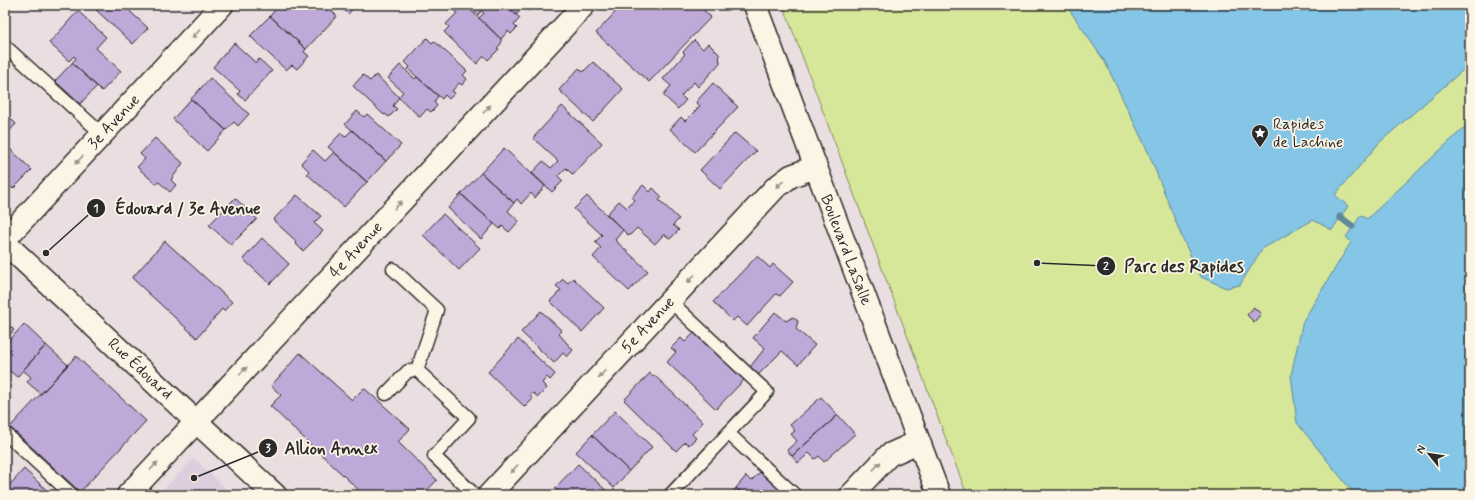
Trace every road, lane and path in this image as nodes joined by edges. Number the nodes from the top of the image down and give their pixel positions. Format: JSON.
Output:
{"nodes":[{"id":1,"x":222,"y":5,"type":"edge"},
{"id":2,"x":584,"y":5,"type":"edge"},
{"id":3,"x":755,"y":5,"type":"edge"},
{"id":4,"x":5,"y":46,"type":"edge"},
{"id":5,"x":102,"y":134,"type":"junction"},
{"id":6,"x":815,"y":167,"type":"junction"},
{"id":7,"x":5,"y":239,"type":"edge"},
{"id":8,"x":5,"y":243,"type":"edge"},
{"id":9,"x":393,"y":269,"type":"dead end"},
{"id":10,"x":670,"y":301,"type":"junction"},
{"id":11,"x":417,"y":370,"type":"junction"},
{"id":12,"x":386,"y":394,"type":"dead end"},
{"id":13,"x":196,"y":422,"type":"junction"},
{"id":14,"x":5,"y":433,"type":"edge"},
{"id":15,"x":728,"y":433,"type":"junction"},
{"id":16,"x":918,"y":442,"type":"junction"},
{"id":17,"x":72,"y":495,"type":"edge"},
{"id":18,"x":128,"y":495,"type":"edge"},
{"id":19,"x":275,"y":495,"type":"edge"},
{"id":20,"x":476,"y":495,"type":"edge"},
{"id":21,"x":489,"y":495,"type":"edge"},
{"id":22,"x":670,"y":495,"type":"edge"},
{"id":23,"x":795,"y":495,"type":"edge"},
{"id":24,"x":851,"y":495,"type":"edge"},
{"id":25,"x":939,"y":495,"type":"edge"}],
"edges":[{"from":1,"to":5,"type":"street","name":"3e Avenue","one_way":true},
{"from":13,"to":2,"type":"street","name":"4e Avenue","one_way":true},
{"from":3,"to":6,"type":"street","name":"Boulevard LaSalle"},
{"from":4,"to":5,"type":"lane"},
{"from":5,"to":7,"type":"street","name":"3e Avenue","one_way":true},
{"from":6,"to":10,"type":"street","name":"5e Avenue","one_way":true},
{"from":6,"to":16,"type":"street","name":"Boulevard LaSalle"},
{"from":8,"to":13,"type":"street","name":"Rue Édouard"},
{"from":9,"to":11,"type":"lane"},
{"from":10,"to":15,"type":"lane"},
{"from":10,"to":21,"type":"street","name":"5e Avenue","one_way":true},
{"from":11,"to":12,"type":"lane"},
{"from":11,"to":20,"type":"lane"},
{"from":18,"to":13,"type":"street","name":"4e Avenue","one_way":true},
{"from":13,"to":19,"type":"street","name":"Rue Édouard"},
{"from":14,"to":17,"type":"lane"},
{"from":15,"to":22,"type":"lane"},
{"from":15,"to":23,"type":"lane"},
{"from":24,"to":16,"type":"street","one_way":true},
{"from":16,"to":25,"type":"street","name":"Boulevard LaSalle"}]}
